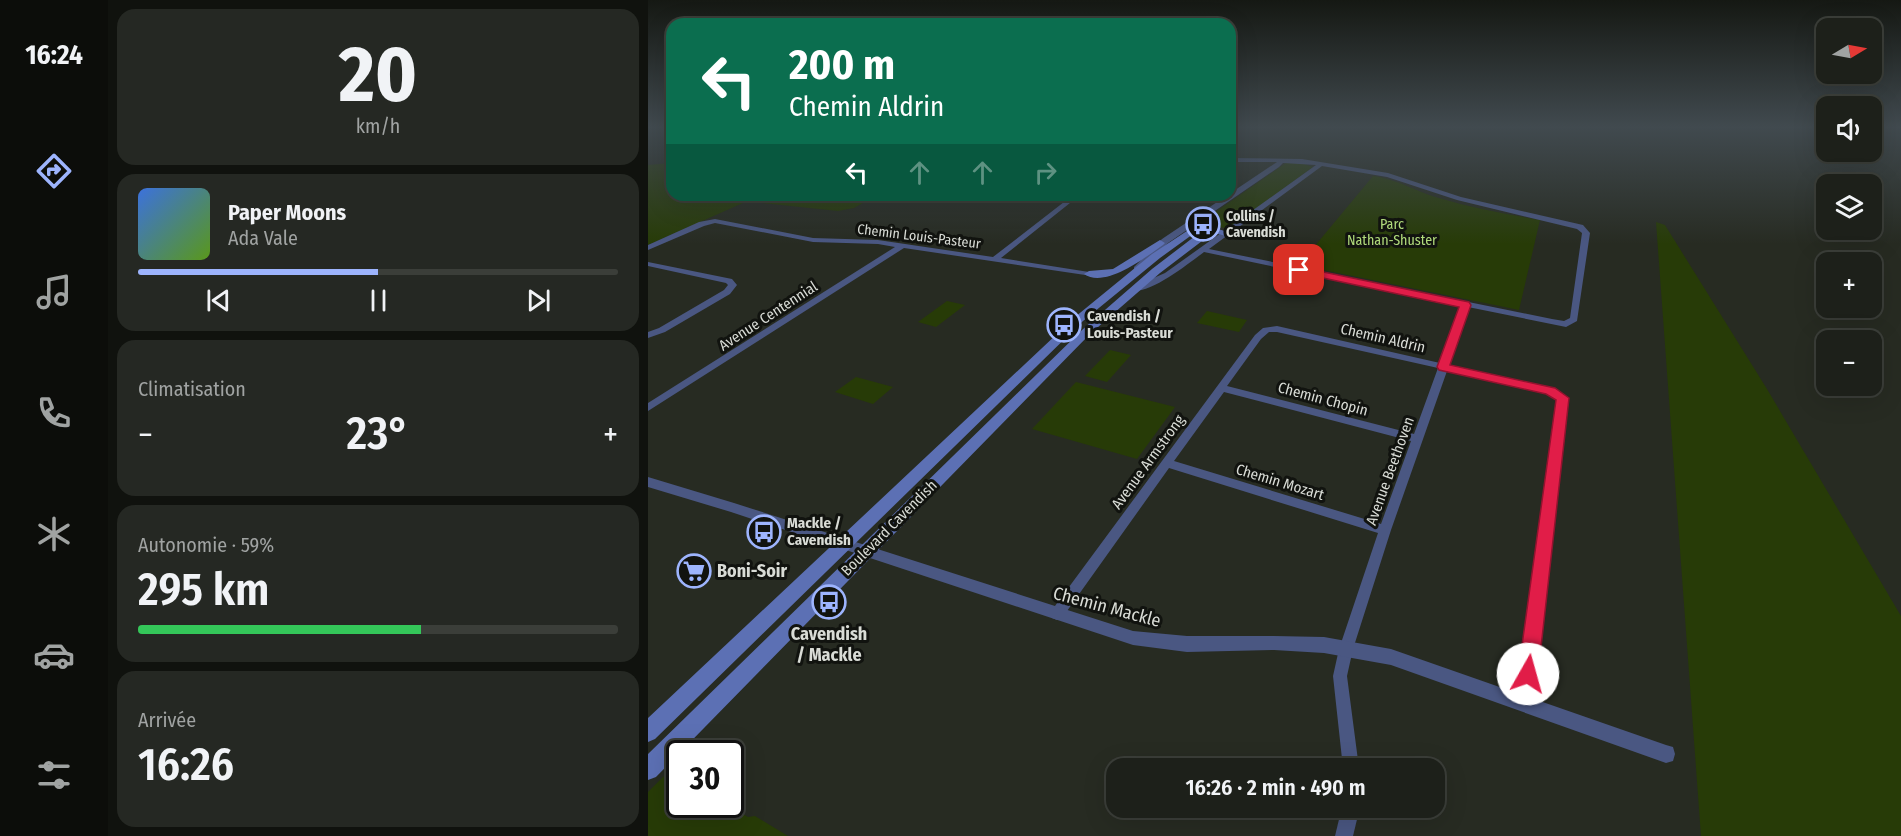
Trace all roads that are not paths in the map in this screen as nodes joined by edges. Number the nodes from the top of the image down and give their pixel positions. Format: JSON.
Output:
{"nodes":[{"id":1,"x":1278,"y":166,"type":"edge"},
{"id":2,"x":1319,"y":166,"type":"edge"},
{"id":3,"x":1334,"y":166,"type":"edge"},
{"id":4,"x":1236,"y":198,"type":"edge"},
{"id":5,"x":1069,"y":201,"type":"edge"},
{"id":6,"x":1232,"y":201,"type":"edge"},
{"id":7,"x":1199,"y":226,"type":"junction"},
{"id":8,"x":1226,"y":233,"type":"junction"},
{"id":9,"x":1165,"y":241,"type":"junction"},
{"id":10,"x":902,"y":246,"type":"junction"},
{"id":11,"x":648,"y":248,"type":"edge"},
{"id":12,"x":1203,"y":250,"type":"junction"},
{"id":13,"x":994,"y":259,"type":"junction"},
{"id":14,"x":648,"y":264,"type":"edge"},
{"id":15,"x":1089,"y":274,"type":"junction"},
{"id":16,"x":1130,"y":285,"type":"junction"},
{"id":17,"x":1112,"y":291,"type":"junction"},
{"id":18,"x":1465,"y":305,"type":"junction"},
{"id":19,"x":1266,"y":330,"type":"joint"},
{"id":20,"x":648,"y":335,"type":"edge"},
{"id":21,"x":1443,"y":367,"type":"junction"},
{"id":22,"x":1222,"y":388,"type":"junction"},
{"id":23,"x":648,"y":408,"type":"edge"},
{"id":24,"x":1417,"y":440,"type":"junction"},
{"id":25,"x":1167,"y":463,"type":"junction"},
{"id":26,"x":648,"y":482,"type":"edge"},
{"id":27,"x":1385,"y":530,"type":"junction"},
{"id":28,"x":843,"y":544,"type":"junction"},
{"id":29,"x":866,"y":551,"type":"junction"},
{"id":30,"x":1057,"y":614,"type":"junction"},
{"id":31,"x":1346,"y":649,"type":"junction"},
{"id":32,"x":1526,"y":704,"type":"junction"},
{"id":33,"x":648,"y":732,"type":"edge"},
{"id":34,"x":1666,"y":753,"type":"dead end"},
{"id":35,"x":1350,"y":758,"type":"edge"},
{"id":36,"x":648,"y":770,"type":"edge"},
{"id":37,"x":1348,"y":818,"type":"edge"},
{"id":38,"x":1344,"y":836,"type":"edge"}],
"edges":[{"from":1,"to":4,"type":"street","name":"Boulevard Cavendish"},
{"from":2,"to":8,"type":"street","name":"Boulevard Cavendish"},
{"from":3,"to":18,"type":"street"},
{"from":5,"to":13,"type":"street"},
{"from":6,"to":7,"type":"street","name":"Boulevard Cavendish"},
{"from":7,"to":8,"type":"main road"},
{"from":7,"to":9,"type":"street","name":"Boulevard Cavendish"},
{"from":7,"to":16,"type":"main road","name":"Boulevard Cavendish"},
{"from":8,"to":12,"type":"street","name":"Boulevard Cavendish"},
{"from":9,"to":15,"type":"main road"},
{"from":9,"to":16,"type":"street","name":"Boulevard Cavendish"},
{"from":10,"to":11,"type":"street","name":"Chemin Louis-Pasteur"},
{"from":10,"to":13,"type":"street","name":"Chemin Louis-Pasteur"},
{"from":10,"to":23,"type":"street","name":"Avenue Centennial"},
{"from":12,"to":16,"type":"street","name":"Boulevard Cavendish"},
{"from":12,"to":18,"type":"street"},
{"from":13,"to":15,"type":"street","name":"Chemin Louis-Pasteur"},
{"from":14,"to":20,"type":"street"},
{"from":15,"to":17,"type":"main road"},
{"from":16,"to":17,"type":"main road","name":"Boulevard Cavendish"},
{"from":16,"to":29,"type":"main road","name":"Boulevard Cavendish"},
{"from":17,"to":28,"type":"main road","name":"Boulevard Cavendish"},
{"from":18,"to":21,"type":"street","name":"Avenue Beethoven"},
{"from":19,"to":21,"type":"street","name":"Chemin Aldrin"},
{"from":19,"to":22,"type":"street","name":"Avenue Armstrong"},
{"from":21,"to":24,"type":"street","name":"Avenue Beethoven"},
{"from":21,"to":32,"type":"street","name":"Chemin Aldrin"},
{"from":22,"to":24,"type":"street","name":"Chemin Chopin"},
{"from":22,"to":25,"type":"street","name":"Avenue Armstrong"},
{"from":24,"to":27,"type":"street","name":"Avenue Beethoven"},
{"from":25,"to":27,"type":"street","name":"Chemin Mozart"},
{"from":25,"to":30,"type":"street","name":"Avenue Armstrong"},
{"from":26,"to":28,"type":"street","name":"Chemin Mackle"},
{"from":27,"to":31,"type":"street","name":"Avenue Beethoven"},
{"from":28,"to":29,"type":"street","name":"Chemin Mackle"},
{"from":28,"to":33,"type":"main road","name":"Boulevard Cavendish"},
{"from":29,"to":30,"type":"street","name":"Chemin Mackle"},
{"from":29,"to":36,"type":"main road","name":"Boulevard Cavendish"},
{"from":30,"to":31,"type":"street","name":"Chemin Mackle"},
{"from":31,"to":32,"type":"street","name":"Chemin Mackle"},
{"from":31,"to":35,"type":"street","name":"Avenue Beethoven"},
{"from":32,"to":34,"type":"street","name":"Chemin Mackle"},
{"from":37,"to":38,"type":"street"}]}
